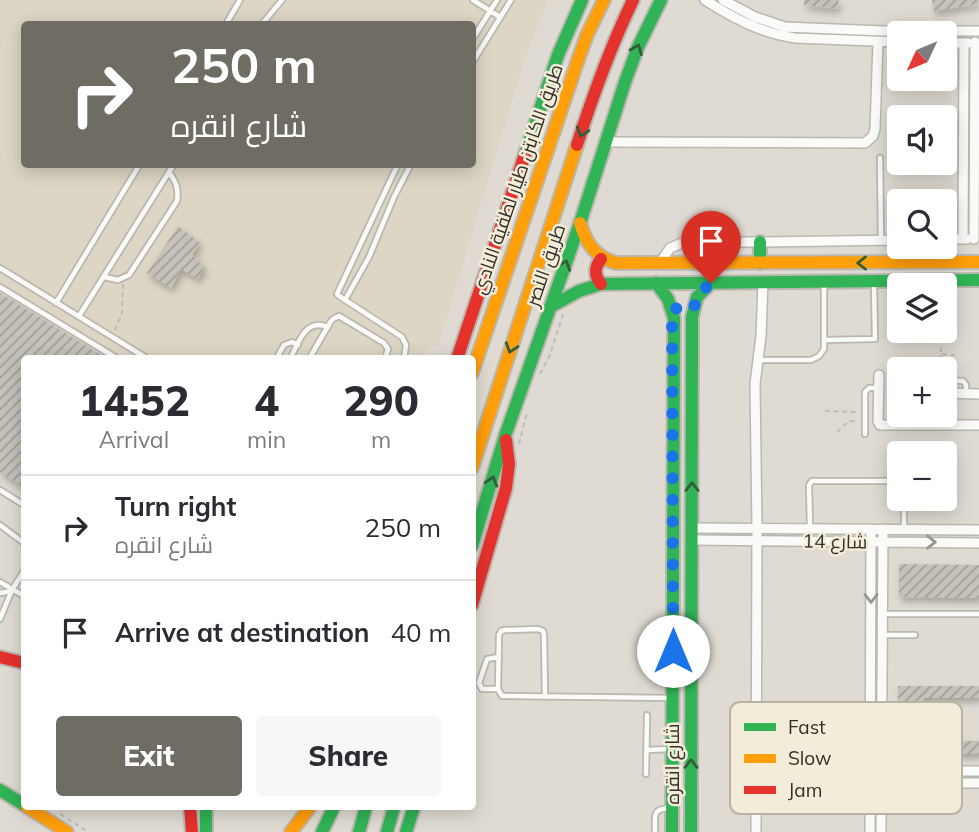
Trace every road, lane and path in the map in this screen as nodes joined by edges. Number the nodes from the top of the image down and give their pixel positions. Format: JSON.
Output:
{"nodes":[{"id":1,"x":240,"y":0,"type":"edge"},
{"id":2,"x":282,"y":0,"type":"edge"},
{"id":3,"x":473,"y":0,"type":"edge"},
{"id":4,"x":496,"y":0,"type":"edge"},
{"id":5,"x":511,"y":0,"type":"edge"},
{"id":6,"x":582,"y":0,"type":"edge"},
{"id":7,"x":604,"y":0,"type":"edge"},
{"id":8,"x":633,"y":0,"type":"edge"},
{"id":9,"x":661,"y":0,"type":"edge"},
{"id":10,"x":705,"y":0,"type":"edge"},
{"id":11,"x":723,"y":0,"type":"edge"},
{"id":12,"x":490,"y":11,"type":"junction"},
{"id":13,"x":500,"y":17,"type":"junction"},
{"id":14,"x":228,"y":21,"type":"edge"},
{"id":15,"x":264,"y":21,"type":"edge"},
{"id":16,"x":979,"y":32,"type":"edge"},
{"id":17,"x":476,"y":34,"type":"edge"},
{"id":18,"x":878,"y":42,"type":"junction"},
{"id":19,"x":887,"y":42,"type":"edge"},
{"id":20,"x":977,"y":42,"type":"edge"},
{"id":21,"x":957,"y":43,"type":"edge"},
{"id":22,"x":964,"y":43,"type":"junction"},
{"id":23,"x":476,"y":56,"type":"edge"},
{"id":24,"x":606,"y":142,"type":"junction"},
{"id":25,"x":880,"y":158,"type":"dead end"},
{"id":26,"x":139,"y":168,"type":"edge"},
{"id":27,"x":172,"y":168,"type":"edge"},
{"id":28,"x":396,"y":168,"type":"edge"},
{"id":29,"x":409,"y":168,"type":"edge"},
{"id":30,"x":169,"y":172,"type":"junction"},
{"id":31,"x":580,"y":223,"type":"junction"},
{"id":32,"x":957,"y":239,"type":"edge"},
{"id":33,"x":963,"y":239,"type":"junction"},
{"id":34,"x":977,"y":239,"type":"edge"},
{"id":35,"x":881,"y":240,"type":"junction"},
{"id":36,"x":887,"y":240,"type":"edge"},
{"id":37,"x":760,"y":242,"type":"junction"},
{"id":38,"x":601,"y":259,"type":"junction"},
{"id":39,"x":979,"y":262,"type":"edge"},
{"id":40,"x":660,"y":263,"type":"junction"},
{"id":41,"x":760,"y":263,"type":"junction"},
{"id":42,"x":0,"y":268,"type":"edge"},
{"id":43,"x":104,"y":277,"type":"junction"},
{"id":44,"x":124,"y":278,"type":"junction"},
{"id":45,"x":979,"y":280,"type":"edge"},
{"id":46,"x":874,"y":281,"type":"junction"},
{"id":47,"x":764,"y":282,"type":"junction"},
{"id":48,"x":824,"y":282,"type":"junction"},
{"id":49,"x":656,"y":283,"type":"junction"},
{"id":50,"x":711,"y":283,"type":"junction"},
{"id":51,"x":601,"y":284,"type":"junction"},
{"id":52,"x":0,"y":287,"type":"edge"},
{"id":53,"x":345,"y":300,"type":"junction"},
{"id":54,"x":57,"y":303,"type":"junction"},
{"id":55,"x":550,"y":307,"type":"junction"},
{"id":56,"x":693,"y":309,"type":"junction"},
{"id":57,"x":672,"y":310,"type":"junction"},
{"id":58,"x":79,"y":316,"type":"junction"},
{"id":59,"x":328,"y":327,"type":"junction"},
{"id":60,"x":111,"y":336,"type":"junction"},
{"id":61,"x":824,"y":340,"type":"junction"},
{"id":62,"x":941,"y":344,"type":"dead end"},
{"id":63,"x":298,"y":345,"type":"junction"},
{"id":64,"x":941,"y":354,"type":"joint"},
{"id":65,"x":111,"y":355,"type":"edge"},
{"id":66,"x":142,"y":355,"type":"edge"},
{"id":67,"x":278,"y":355,"type":"edge"},
{"id":68,"x":292,"y":355,"type":"edge"},
{"id":69,"x":312,"y":355,"type":"edge"},
{"id":70,"x":387,"y":355,"type":"edge"},
{"id":71,"x":404,"y":355,"type":"edge"},
{"id":72,"x":458,"y":355,"type":"edge"},
{"id":73,"x":954,"y":357,"type":"edge"},
{"id":74,"x":757,"y":360,"type":"junction"},
{"id":75,"x":476,"y":361,"type":"edge"},
{"id":76,"x":878,"y":375,"type":"dead end"},
{"id":77,"x":957,"y":381,"type":"edge"},
{"id":78,"x":878,"y":387,"type":"junction"},
{"id":79,"x":957,"y":394,"type":"edge"},
{"id":80,"x":966,"y":394,"type":"junction"},
{"id":81,"x":979,"y":394,"type":"edge"},
{"id":82,"x":825,"y":411,"type":"dead end"},
{"id":83,"x":865,"y":412,"type":"junction"},
{"id":84,"x":865,"y":422,"type":"junction"},
{"id":85,"x":887,"y":425,"type":"edge"},
{"id":86,"x":957,"y":425,"type":"edge"},
{"id":87,"x":979,"y":425,"type":"edge"},
{"id":88,"x":837,"y":432,"type":"dead end"},
{"id":89,"x":865,"y":434,"type":"dead end"},
{"id":90,"x":505,"y":436,"type":"junction"},
{"id":91,"x":476,"y":456,"type":"edge"},
{"id":92,"x":887,"y":481,"type":"edge"},
{"id":93,"x":0,"y":490,"type":"edge"},
{"id":94,"x":21,"y":503,"type":"edge"},
{"id":95,"x":904,"y":511,"type":"edge"},
{"id":96,"x":0,"y":525,"type":"edge"},
{"id":97,"x":757,"y":529,"type":"junction"},
{"id":98,"x":810,"y":529,"type":"junction"},
{"id":99,"x":871,"y":529,"type":"junction"},
{"id":100,"x":883,"y":529,"type":"junction"},
{"id":101,"x":904,"y":530,"type":"junction"},
{"id":102,"x":979,"y":530,"type":"edge"},
{"id":103,"x":476,"y":533,"type":"edge"},
{"id":104,"x":692,"y":534,"type":"junction"},
{"id":105,"x":757,"y":540,"type":"junction"},
{"id":106,"x":21,"y":541,"type":"edge"},
{"id":107,"x":871,"y":542,"type":"junction"},
{"id":108,"x":883,"y":542,"type":"junction"},
{"id":109,"x":979,"y":543,"type":"edge"},
{"id":110,"x":21,"y":576,"type":"edge"},
{"id":111,"x":0,"y":582,"type":"edge"},
{"id":112,"x":12,"y":590,"type":"junction"},
{"id":113,"x":476,"y":590,"type":"edge"},
{"id":114,"x":0,"y":593,"type":"edge"},
{"id":115,"x":21,"y":594,"type":"edge"},
{"id":116,"x":883,"y":614,"type":"junction"},
{"id":117,"x":979,"y":614,"type":"edge"},
{"id":118,"x":0,"y":619,"type":"edge"},
{"id":119,"x":883,"y":635,"type":"junction"},
{"id":120,"x":915,"y":635,"type":"dead end"},
{"id":121,"x":673,"y":651,"type":"junction"},
{"id":122,"x":643,"y":653,"type":"dead end"},
{"id":123,"x":21,"y":655,"type":"edge"},
{"id":124,"x":499,"y":657,"type":"junction"},
{"id":125,"x":2,"y":658,"type":"edge"},
{"id":126,"x":21,"y":662,"type":"edge"},
{"id":127,"x":498,"y":689,"type":"junction"},
{"id":128,"x":545,"y":696,"type":"junction"},
{"id":129,"x":673,"y":698,"type":"junction"},
{"id":130,"x":756,"y":702,"type":"edge"},
{"id":131,"x":870,"y":702,"type":"edge"},
{"id":132,"x":883,"y":702,"type":"edge"},
{"id":133,"x":647,"y":715,"type":"dead end"},
{"id":134,"x":673,"y":749,"type":"junction"},
{"id":135,"x":647,"y":750,"type":"junction"},
{"id":136,"x":646,"y":774,"type":"dead end"},
{"id":137,"x":0,"y":790,"type":"edge"},
{"id":138,"x":21,"y":803,"type":"edge"},
{"id":139,"x":672,"y":808,"type":"junction"},
{"id":140,"x":32,"y":810,"type":"edge"},
{"id":141,"x":190,"y":810,"type":"edge"},
{"id":142,"x":206,"y":810,"type":"edge"},
{"id":143,"x":308,"y":810,"type":"edge"},
{"id":144,"x":333,"y":810,"type":"edge"},
{"id":145,"x":365,"y":810,"type":"edge"},
{"id":146,"x":393,"y":810,"type":"edge"},
{"id":147,"x":413,"y":810,"type":"edge"},
{"id":148,"x":58,"y":813,"type":"dead end"},
{"id":149,"x":756,"y":814,"type":"edge"},
{"id":150,"x":870,"y":814,"type":"edge"},
{"id":151,"x":881,"y":814,"type":"edge"},
{"id":152,"x":655,"y":831,"type":"edge"},
{"id":153,"x":68,"y":832,"type":"edge"},
{"id":154,"x":88,"y":832,"type":"edge"},
{"id":155,"x":192,"y":832,"type":"edge"},
{"id":156,"x":206,"y":832,"type":"edge"},
{"id":157,"x":291,"y":832,"type":"edge"},
{"id":158,"x":322,"y":832,"type":"edge"},
{"id":159,"x":359,"y":832,"type":"edge"},
{"id":160,"x":387,"y":832,"type":"edge"},
{"id":161,"x":406,"y":832,"type":"edge"},
{"id":162,"x":672,"y":832,"type":"edge"},
{"id":163,"x":691,"y":832,"type":"edge"},
{"id":164,"x":756,"y":832,"type":"edge"},
{"id":165,"x":870,"y":832,"type":"edge"},
{"id":166,"x":881,"y":832,"type":"edge"}],
"edges":[{"from":1,"to":14,"type":"lane"},
{"from":2,"to":15,"type":"lane"},
{"from":3,"to":12,"type":"lane"},
{"from":4,"to":12,"type":"lane"},
{"from":5,"to":13,"type":"lane"},
{"from":6,"to":72,"type":"main road","name":"طريق الكابتن طيار لطفية النادي"},
{"from":7,"to":75,"type":"main road","name":"طريق الكابتن طيار لطفية النادي"},
{"from":8,"to":91,"type":"main road","name":"طريق النصر","one_way":true},
{"from":24,"to":9,"type":"main road","name":"طريق النصر","one_way":true},
{"from":10,"to":18,"type":"street"},
{"from":11,"to":16,"type":"street"},
{"from":12,"to":13,"type":"lane"},
{"from":12,"to":17,"type":"lane"},
{"from":13,"to":23,"type":"lane"},
{"from":18,"to":19,"type":"street"},
{"from":18,"to":24,"type":"street"},
{"from":20,"to":22,"type":"street"},
{"from":20,"to":34,"type":"street"},
{"from":21,"to":22,"type":"street"},
{"from":22,"to":33,"type":"street"},
{"from":24,"to":31,"type":"main road","name":"طريق النصر"},
{"from":25,"to":35,"type":"lane"},
{"from":26,"to":54,"type":"lane"},
{"from":27,"to":30,"type":"lane"},
{"from":28,"to":53,"type":"lane"},
{"from":29,"to":53,"type":"lane"},
{"from":30,"to":43,"type":"lane"},
{"from":30,"to":44,"type":"lane"},
{"from":31,"to":38,"type":"main road"},
{"from":55,"to":31,"type":"main road","name":"طريق النصر","one_way":true},
{"from":32,"to":33,"type":"street"},
{"from":33,"to":34,"type":"street"},
{"from":35,"to":36,"type":"street"},
{"from":35,"to":37,"type":"street"},
{"from":37,"to":40,"type":"street"},
{"from":37,"to":41,"type":"main road"},
{"from":38,"to":40,"type":"main road"},
{"from":38,"to":51,"type":"main road"},
{"from":39,"to":41,"type":"main road","one_way":true},
{"from":40,"to":41,"type":"main road"},
{"from":42,"to":54,"type":"lane"},
{"from":43,"to":44,"type":"lane"},
{"from":43,"to":58,"type":"lane"},
{"from":44,"to":60,"type":"path"},
{"from":45,"to":46,"type":"main road"},
{"from":46,"to":48,"type":"main road"},
{"from":46,"to":61,"type":"lane"},
{"from":47,"to":48,"type":"main road"},
{"from":47,"to":50,"type":"main road"},
{"from":47,"to":74,"type":"street"},
{"from":48,"to":61,"type":"lane"},
{"from":49,"to":50,"type":"main road"},
{"from":49,"to":51,"type":"main road"},
{"from":49,"to":57,"type":"main road"},
{"from":50,"to":56,"type":"main road"},
{"from":51,"to":55,"type":"main road"},
{"from":52,"to":65,"type":"lane"},
{"from":53,"to":71,"type":"lane"},
{"from":54,"to":58,"type":"lane"},
{"from":55,"to":90,"type":"main road","name":"طريق النصر"},
{"from":56,"to":57,"type":"main road"},
{"from":104,"to":56,"type":"main road","name":"شارع انقره","one_way":true},
{"from":57,"to":121,"type":"main road","name":"شارع انقره"},
{"from":58,"to":60,"type":"lane"},
{"from":59,"to":63,"type":"lane"},
{"from":59,"to":69,"type":"lane"},
{"from":59,"to":70,"type":"lane"},
{"from":60,"to":66,"type":"lane"},
{"from":61,"to":74,"type":"lane"},
{"from":62,"to":64,"type":"path"},
{"from":63,"to":67,"type":"lane"},
{"from":63,"to":68,"type":"lane"},
{"from":64,"to":73,"type":"path"},
{"from":74,"to":97,"type":"street"},
{"from":76,"to":78,"type":"street"},
{"from":77,"to":80,"type":"lane"},
{"from":78,"to":83,"type":"lane"},
{"from":78,"to":85,"type":"street"},
{"from":79,"to":80,"type":"street"},
{"from":80,"to":81,"type":"street"},
{"from":82,"to":83,"type":"path"},
{"from":83,"to":84,"type":"lane"},
{"from":84,"to":88,"type":"path"},
{"from":84,"to":89,"type":"lane"},
{"from":86,"to":87,"type":"street"},
{"from":103,"to":90,"type":"main road","name":"طريق النصر","one_way":true},
{"from":90,"to":113,"type":"main road"},
{"from":92,"to":98,"type":"lane"},
{"from":93,"to":94,"type":"lane"},
{"from":95,"to":101,"type":"lane"},
{"from":96,"to":106,"type":"lane"},
{"from":97,"to":98,"type":"street","name":"شارع 14"},
{"from":97,"to":104,"type":"street","name":"شارع 14"},
{"from":97,"to":105,"type":"street"},
{"from":98,"to":99,"type":"street","name":"شارع 14"},
{"from":99,"to":100,"type":"street","name":"شارع 14"},
{"from":99,"to":107,"type":"street"},
{"from":100,"to":101,"type":"street","name":"شارع 14"},
{"from":100,"to":108,"type":"street"},
{"from":101,"to":102,"type":"street","name":"شارع 14"},
{"from":104,"to":105,"type":"street","name":"شارع 14"},
{"from":163,"to":104,"type":"main road","name":"شارع انقره","one_way":true},
{"from":105,"to":107,"type":"street","name":"شارع 14"},
{"from":105,"to":130,"type":"street"},
{"from":107,"to":108,"type":"street","name":"شارع 14"},
{"from":107,"to":131,"type":"street","one_way":true},
{"from":108,"to":109,"type":"street","name":"شارع 14","one_way":true},
{"from":108,"to":116,"type":"street"},
{"from":110,"to":112,"type":"lane"},
{"from":111,"to":112,"type":"lane"},
{"from":112,"to":114,"type":"lane"},
{"from":112,"to":115,"type":"lane"},
{"from":112,"to":118,"type":"lane"},
{"from":116,"to":117,"type":"lane"},
{"from":116,"to":119,"type":"street"},
{"from":119,"to":120,"type":"lane"},
{"from":119,"to":132,"type":"street"},
{"from":121,"to":122,"type":"lane"},
{"from":121,"to":129,"type":"main road","name":"شارع انقره"},
{"from":123,"to":125,"type":"main road"},
{"from":124,"to":127,"type":"lane"},
{"from":124,"to":127,"type":"lane"},
{"from":124,"to":128,"type":"lane"},
{"from":125,"to":126,"type":"main road"},
{"from":127,"to":128,"type":"lane"},
{"from":128,"to":129,"type":"lane"},
{"from":129,"to":134,"type":"main road","name":"شارع انقره"},
{"from":133,"to":135,"type":"lane"},
{"from":134,"to":135,"type":"lane"},
{"from":134,"to":139,"type":"main road","name":"شارع انقره"},
{"from":135,"to":136,"type":"lane"},
{"from":137,"to":138,"type":"main road"},
{"from":139,"to":152,"type":"lane"},
{"from":139,"to":162,"type":"main road","name":"شارع انقره"},
{"from":140,"to":153,"type":"main road"},
{"from":141,"to":155,"type":"main road"},
{"from":142,"to":156,"type":"main road"},
{"from":143,"to":157,"type":"main road"},
{"from":144,"to":158,"type":"main road"},
{"from":145,"to":159,"type":"main road"},
{"from":146,"to":160,"type":"main road"},
{"from":147,"to":161,"type":"main road"},
{"from":148,"to":154,"type":"path"},
{"from":149,"to":164,"type":"street"},
{"from":150,"to":165,"type":"street"},
{"from":151,"to":166,"type":"street"}]}
